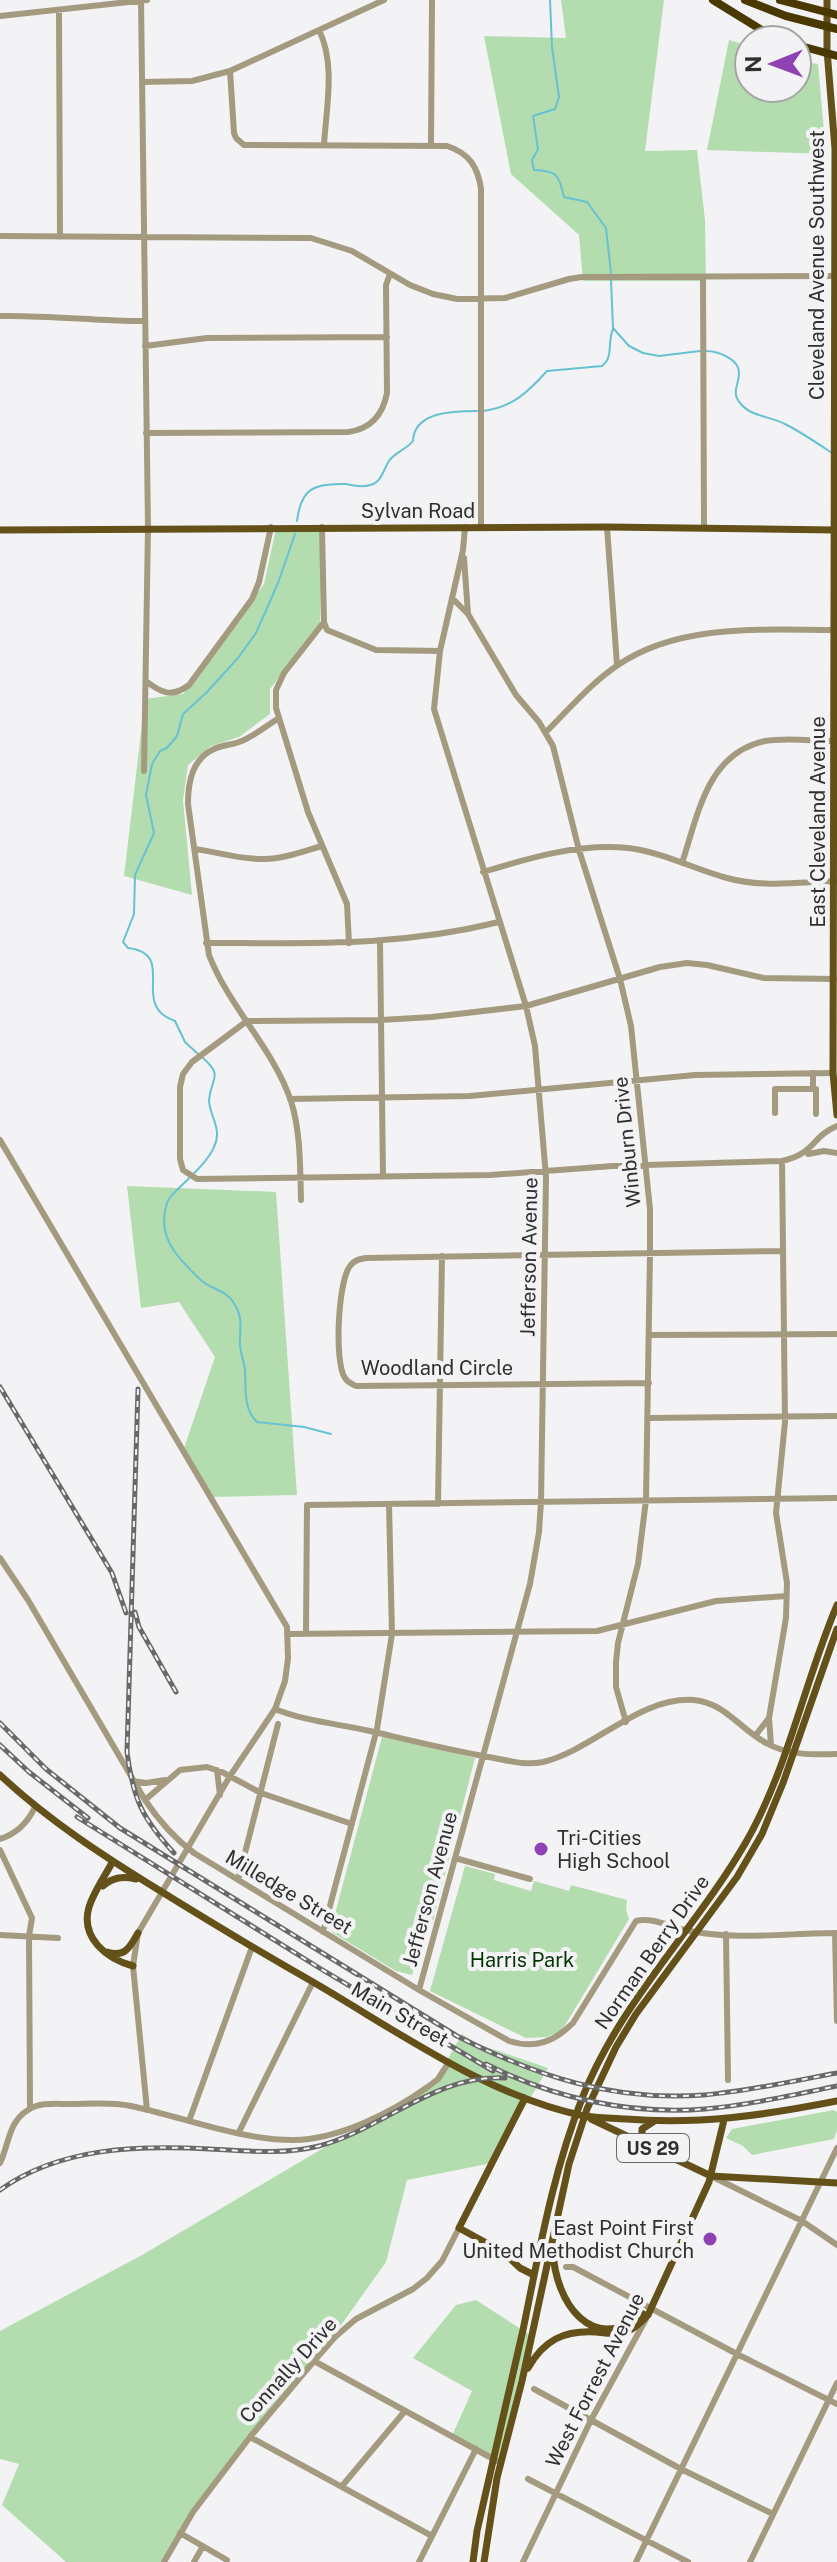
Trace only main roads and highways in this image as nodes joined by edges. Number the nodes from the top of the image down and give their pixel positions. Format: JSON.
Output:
{"nodes":[{"id":1,"x":713,"y":0,"type":"edge"},
{"id":2,"x":745,"y":0,"type":"edge"},
{"id":3,"x":780,"y":0,"type":"edge"},
{"id":4,"x":827,"y":0,"type":"edge"},
{"id":5,"x":837,"y":15,"type":"edge"},
{"id":6,"x":752,"y":24,"type":"edge"},
{"id":7,"x":837,"y":29,"type":"edge"},
{"id":8,"x":832,"y":56,"type":"edge"},
{"id":9,"x":836,"y":276,"type":"edge"},
{"id":10,"x":0,"y":530,"type":"edge"},
{"id":11,"x":835,"y":530,"type":"edge"},
{"id":12,"x":836,"y":683,"type":"edge"},
{"id":13,"x":836,"y":881,"type":"edge"},
{"id":14,"x":836,"y":961,"type":"edge"},
{"id":15,"x":836,"y":1028,"type":"edge"},
{"id":16,"x":837,"y":1115,"type":"edge"},
{"id":17,"x":837,"y":1605,"type":"edge"},
{"id":18,"x":837,"y":1629,"type":"edge"},
{"id":19,"x":0,"y":1775,"type":"edge"},
{"id":20,"x":113,"y":1861,"type":"junction"},
{"id":21,"x":143,"y":1880,"type":"junction"},
{"id":22,"x":95,"y":1893,"type":"junction"},
{"id":23,"x":138,"y":1933,"type":"road end"},
{"id":24,"x":99,"y":1948,"type":"junction"},
{"id":25,"x":133,"y":1966,"type":"road end"},
{"id":26,"x":525,"y":2098,"type":"junction"},
{"id":27,"x":837,"y":2101,"type":"edge"},
{"id":28,"x":595,"y":2118,"type":"junction"},
{"id":29,"x":724,"y":2120,"type":"junction"},
{"id":30,"x":655,"y":2122,"type":"junction"},
{"id":31,"x":645,"y":2145,"type":"junction"},
{"id":32,"x":711,"y":2176,"type":"junction"},
{"id":33,"x":837,"y":2183,"type":"edge"},
{"id":34,"x":553,"y":2241,"type":"junction"},
{"id":35,"x":534,"y":2275,"type":"junction"},
{"id":36,"x":649,"y":2311,"type":"junction"},
{"id":37,"x":522,"y":2381,"type":"junction"},
{"id":38,"x":497,"y":2461,"type":"junction"},
{"id":39,"x":473,"y":2562,"type":"edge"},
{"id":40,"x":484,"y":2562,"type":"edge"}],
"edges":[{"from":1,"to":6,"type":"highway"},
{"from":2,"to":7,"type":"highway"},
{"from":3,"to":5,"type":"highway"},
{"from":4,"to":8,"type":"main road","name":"Cleveland Avenue Southwest"},
{"from":8,"to":9,"type":"main road","name":"Cleveland Avenue Southwest"},
{"from":9,"to":11,"type":"main road","name":"Cleveland Avenue Southwest"},
{"from":10,"to":11,"type":"main road","name":"Sylvan Road"},
{"from":11,"to":12,"type":"main road","name":"East Cleveland Avenue"},
{"from":12,"to":13,"type":"main road","name":"East Cleveland Avenue"},
{"from":13,"to":14,"type":"main road","name":"East Cleveland Avenue"},
{"from":14,"to":15,"type":"main road","name":"East Cleveland Avenue"},
{"from":15,"to":16,"type":"main road","name":"East Cleveland Avenue"},
{"from":17,"to":35,"type":"main road","name":"Norman Berry Drive"},
{"from":18,"to":34,"type":"main road","name":"Norman Berry Drive"},
{"from":19,"to":20,"type":"main road","name":"Main Street","number":"US 29"},
{"from":20,"to":21,"type":"main road","name":"Main Street","number":"US 29"},
{"from":20,"to":22,"type":"main road"},
{"from":21,"to":22,"type":"main road"},
{"from":21,"to":26,"type":"main road","name":"Main Street","number":"US 29"},
{"from":22,"to":24,"type":"main road"},
{"from":23,"to":24,"type":"main road"},
{"from":24,"to":25,"type":"main road"},
{"from":26,"to":28,"type":"main road","name":"Main Street","number":"US 29"},
{"from":26,"to":35,"type":"main road","name":"Connally Drive"},
{"from":27,"to":29,"type":"main road","number":"US 29"},
{"from":28,"to":30,"type":"main road","number":"US 29"},
{"from":28,"to":31,"type":"main road","number":"US 29"},
{"from":29,"to":30,"type":"main road","number":"US 29"},
{"from":29,"to":32,"type":"main road","name":"West Forrest Avenue"},
{"from":30,"to":31,"type":"main road"},
{"from":31,"to":32,"type":"main road","number":"US 29"},
{"from":32,"to":33,"type":"main road","number":"US 29"},
{"from":32,"to":36,"type":"main road","name":"West Forrest Avenue"},
{"from":34,"to":36,"type":"main road"},
{"from":34,"to":37,"type":"main road","name":"Norman Berry Drive"},
{"from":35,"to":38,"type":"main road","name":"Norman Berry Drive"},
{"from":36,"to":37,"type":"main road"},
{"from":37,"to":38,"type":"main road","name":"Norman Berry Drive"},
{"from":38,"to":39,"type":"main road","name":"Norman Berry Drive"},
{"from":38,"to":40,"type":"main road","name":"Norman Berry Drive"}]}
